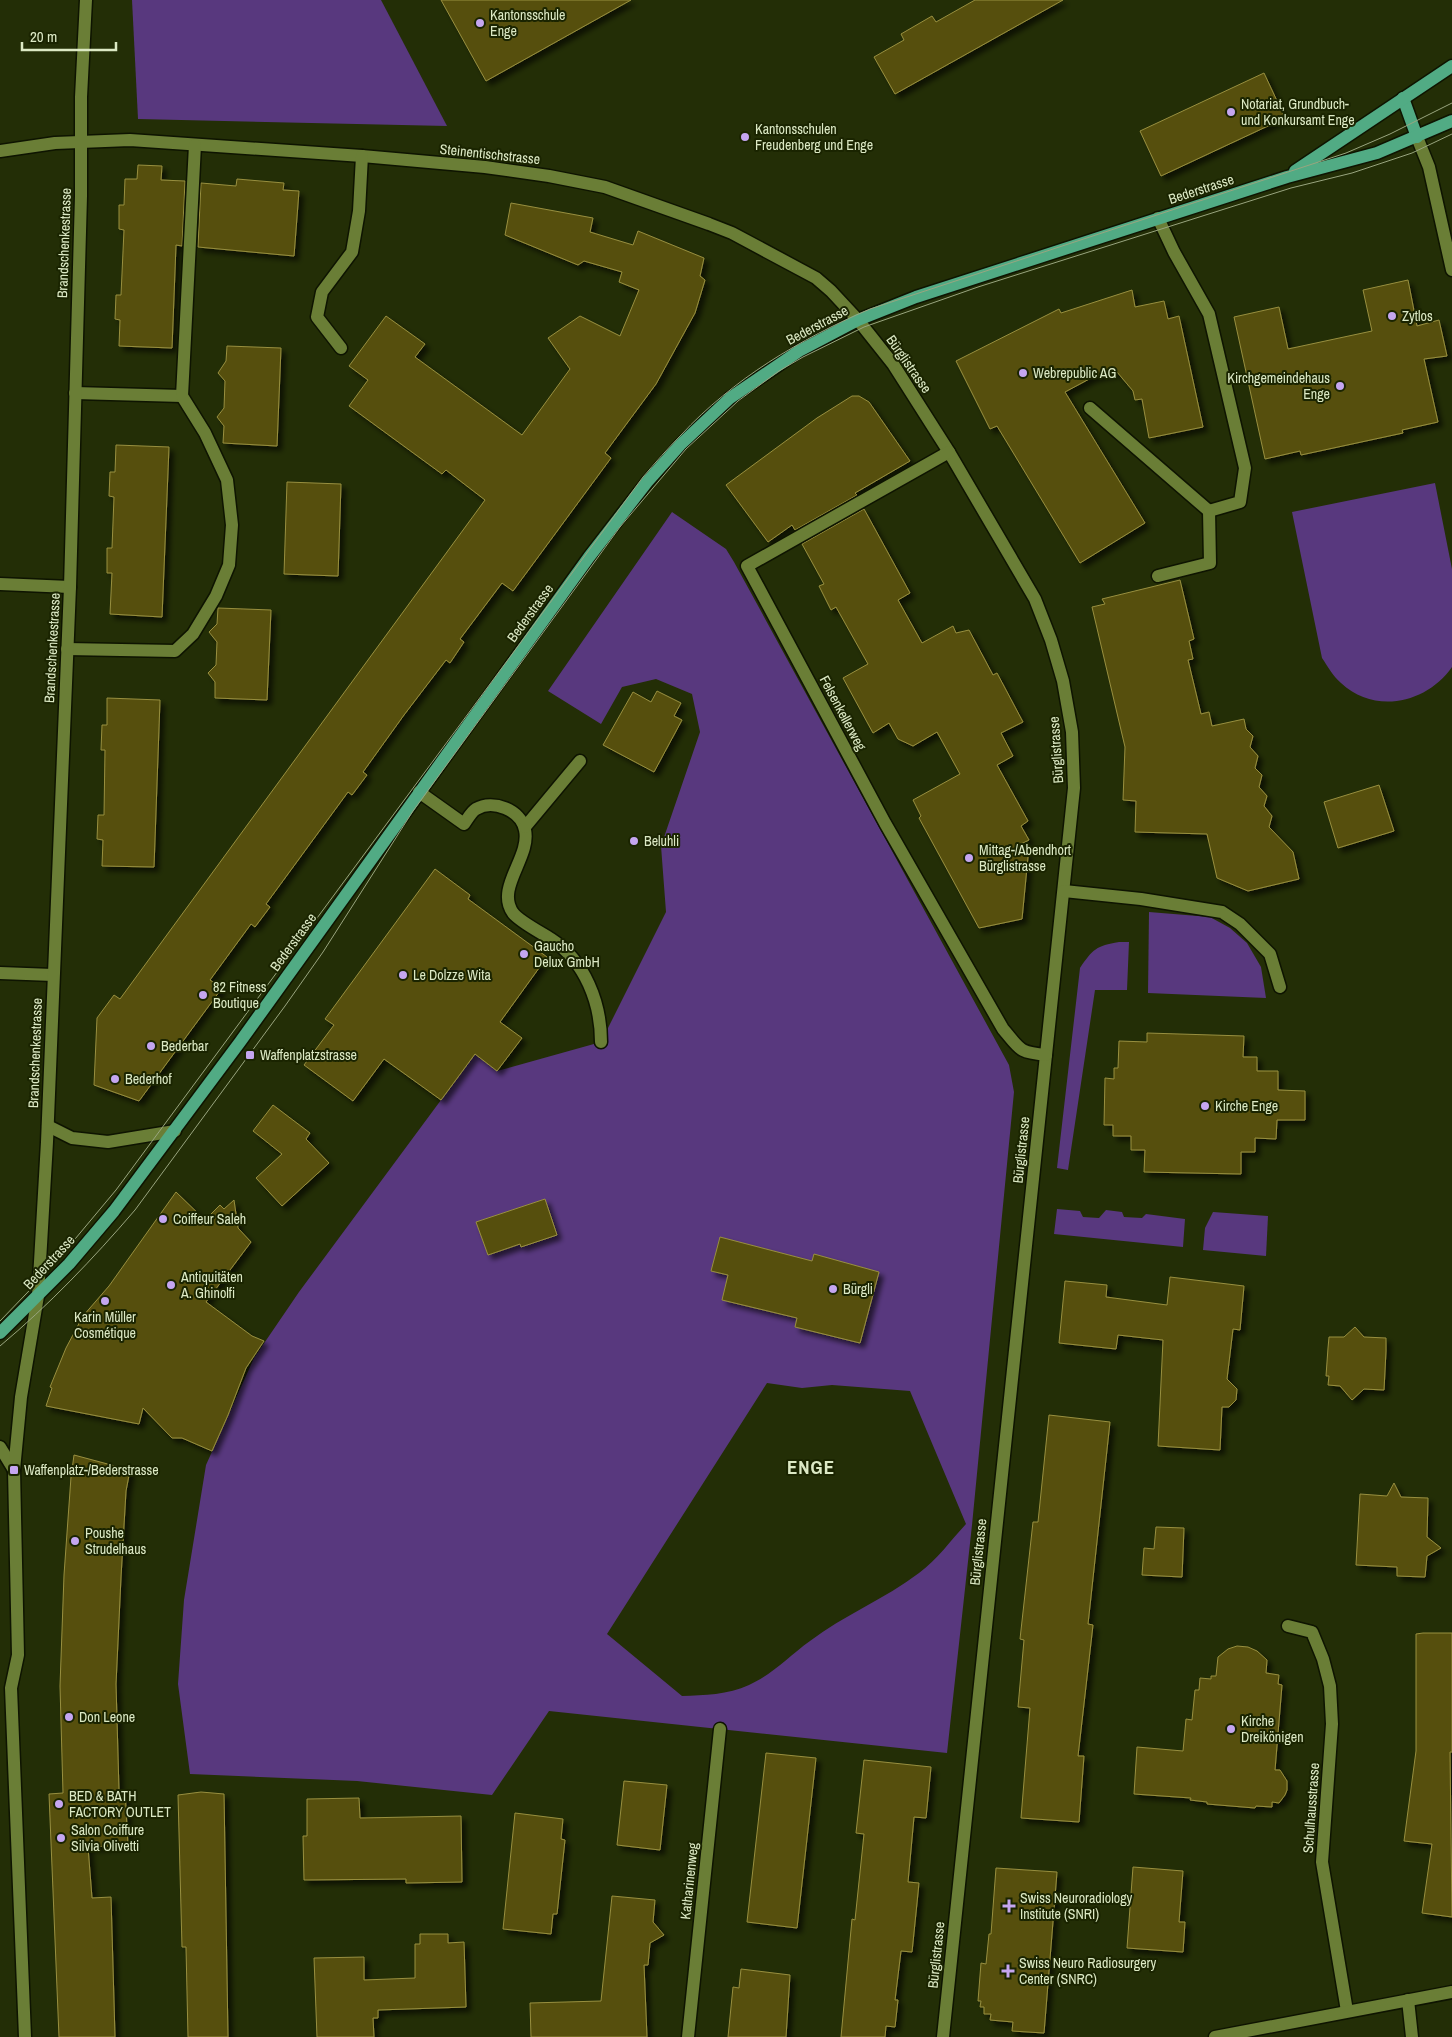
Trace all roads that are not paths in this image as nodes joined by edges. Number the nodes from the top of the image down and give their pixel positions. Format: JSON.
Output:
{"nodes":[{"id":1,"x":86,"y":0,"type":"edge"},
{"id":2,"x":1452,"y":66,"type":"edge"},
{"id":3,"x":1403,"y":98,"type":"junction"},
{"id":4,"x":1452,"y":121,"type":"edge"},
{"id":5,"x":1417,"y":137,"type":"junction"},
{"id":6,"x":82,"y":141,"type":"junction"},
{"id":7,"x":195,"y":144,"type":"junction"},
{"id":8,"x":0,"y":151,"type":"edge"},
{"id":9,"x":362,"y":156,"type":"junction"},
{"id":10,"x":1286,"y":177,"type":"junction"},
{"id":11,"x":1158,"y":218,"type":"junction"},
{"id":12,"x":1452,"y":270,"type":"edge"},
{"id":13,"x":858,"y":320,"type":"junction"},
{"id":14,"x":341,"y":348,"type":"dead end"},
{"id":15,"x":75,"y":393,"type":"junction"},
{"id":16,"x":182,"y":396,"type":"junction"},
{"id":17,"x":1090,"y":408,"type":"dead end"},
{"id":18,"x":949,"y":452,"type":"junction"},
{"id":19,"x":1209,"y":511,"type":"junction"},
{"id":20,"x":1158,"y":576,"type":"dead end"},
{"id":21,"x":0,"y":584,"type":"edge"},
{"id":22,"x":70,"y":587,"type":"junction"},
{"id":23,"x":67,"y":649,"type":"junction"},
{"id":24,"x":580,"y":761,"type":"dead end"},
{"id":25,"x":419,"y":792,"type":"junction"},
{"id":26,"x":525,"y":827,"type":"junction"},
{"id":27,"x":1064,"y":891,"type":"junction"},
{"id":28,"x":0,"y":973,"type":"edge"},
{"id":29,"x":53,"y":975,"type":"junction"},
{"id":30,"x":1280,"y":987,"type":"dead end"},
{"id":31,"x":601,"y":1042,"type":"dead end"},
{"id":32,"x":1046,"y":1055,"type":"junction"},
{"id":33,"x":48,"y":1126,"type":"junction"},
{"id":34,"x":174,"y":1131,"type":"junction"},
{"id":35,"x":38,"y":1296,"type":"junction"},
{"id":36,"x":0,"y":1333,"type":"edge"},
{"id":37,"x":0,"y":1447,"type":"edge"},
{"id":38,"x":14,"y":1470,"type":"junction"},
{"id":39,"x":1288,"y":1626,"type":"dead end"},
{"id":40,"x":720,"y":1729,"type":"dead end"},
{"id":41,"x":1452,"y":1992,"type":"edge"},
{"id":42,"x":1408,"y":2000,"type":"junction"},
{"id":43,"x":1347,"y":2011,"type":"junction"},
{"id":44,"x":25,"y":2037,"type":"edge"},
{"id":45,"x":688,"y":2037,"type":"edge"},
{"id":46,"x":944,"y":2037,"type":"edge"},
{"id":47,"x":1215,"y":2037,"type":"edge"},
{"id":48,"x":1412,"y":2037,"type":"edge"}],
"edges":[{"from":1,"to":6,"type":"street","name":"Brandschenkestrasse"},
{"from":2,"to":3,"type":"main road","name":"Bederstrasse"},
{"from":3,"to":5,"type":"main road"},
{"from":3,"to":10,"type":"main road","name":"Bederstrasse"},
{"from":4,"to":5,"type":"main road","name":"Bederstrasse"},
{"from":5,"to":10,"type":"main road","name":"Bederstrasse"},
{"from":5,"to":12,"type":"street"},
{"from":6,"to":7,"type":"street","name":"Steinentischstrasse"},
{"from":6,"to":8,"type":"street","name":"Steinentischstrasse"},
{"from":6,"to":15,"type":"street","name":"Brandschenkestrasse"},
{"from":7,"to":9,"type":"street","name":"Steinentischstrasse"},
{"from":7,"to":16,"type":"street"},
{"from":9,"to":13,"type":"street","name":"Steinentischstrasse"},
{"from":9,"to":14,"type":"street"},
{"from":10,"to":11,"type":"main road","name":"Bederstrasse"},
{"from":11,"to":13,"type":"main road","name":"Bederstrasse"},
{"from":11,"to":19,"type":"street"},
{"from":13,"to":18,"type":"street","name":"Bürglistrasse"},
{"from":13,"to":25,"type":"main road","name":"Bederstrasse"},
{"from":15,"to":16,"type":"street"},
{"from":15,"to":22,"type":"street","name":"Brandschenkestrasse"},
{"from":16,"to":23,"type":"street"},
{"from":17,"to":19,"type":"street"},
{"from":18,"to":27,"type":"street","name":"Bürglistrasse"},
{"from":18,"to":32,"type":"street","name":"Felsenkellerweg"},
{"from":19,"to":20,"type":"street"},
{"from":21,"to":22,"type":"street"},
{"from":22,"to":23,"type":"street","name":"Brandschenkestrasse"},
{"from":23,"to":29,"type":"street","name":"Brandschenkestrasse"},
{"from":24,"to":26,"type":"street"},
{"from":25,"to":26,"type":"street"},
{"from":25,"to":34,"type":"main road","name":"Bederstrasse"},
{"from":26,"to":31,"type":"street"},
{"from":27,"to":30,"type":"street"},
{"from":27,"to":32,"type":"street","name":"Bürglistrasse"},
{"from":28,"to":29,"type":"street"},
{"from":29,"to":33,"type":"street","name":"Brandschenkestrasse"},
{"from":32,"to":46,"type":"street","name":"Bürglistrasse"},
{"from":33,"to":34,"type":"street"},
{"from":33,"to":35,"type":"street","name":"Brandschenkestrasse"},
{"from":34,"to":35,"type":"main road","name":"Bederstrasse"},
{"from":35,"to":36,"type":"main road","name":"Bederstrasse"},
{"from":35,"to":38,"type":"street"},
{"from":37,"to":38,"type":"street"},
{"from":38,"to":44,"type":"street"},
{"from":39,"to":43,"type":"street","name":"Schulhausstrasse"},
{"from":40,"to":45,"type":"street","name":"Katharinenweg"},
{"from":41,"to":42,"type":"street"},
{"from":42,"to":43,"type":"street"},
{"from":42,"to":48,"type":"street"},
{"from":43,"to":47,"type":"street"}]}
